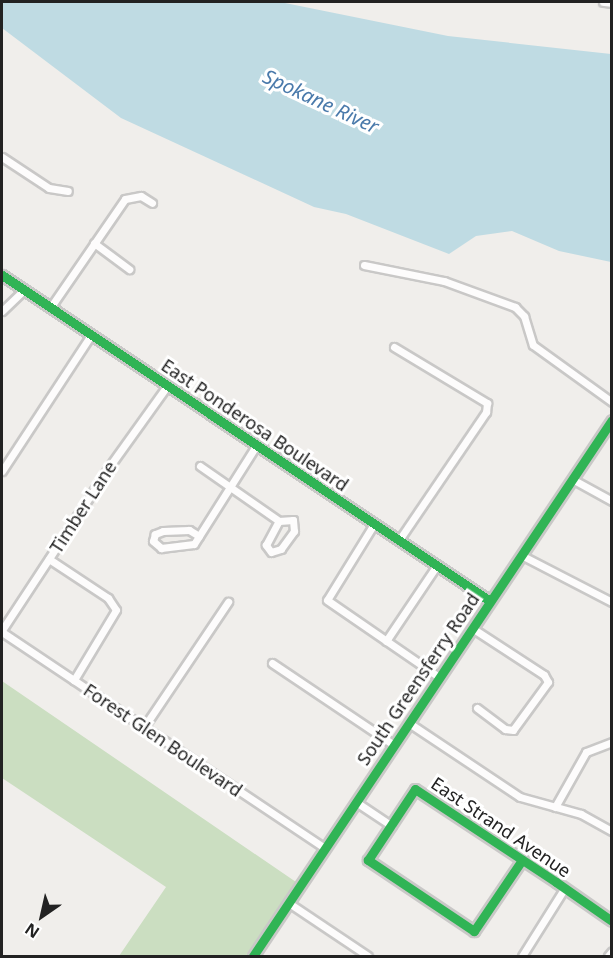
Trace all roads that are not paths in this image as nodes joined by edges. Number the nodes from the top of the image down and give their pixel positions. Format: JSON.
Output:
{"nodes":[{"id":1,"x":603,"y":2,"type":"edge"},
{"id":2,"x":612,"y":3,"type":"edge"},
{"id":3,"x":2,"y":157,"type":"edge"},
{"id":4,"x":68,"y":191,"type":"dead end"},
{"id":5,"x":152,"y":203,"type":"dead end"},
{"id":6,"x":94,"y":243,"type":"junction"},
{"id":7,"x":364,"y":265,"type":"dead end"},
{"id":8,"x":129,"y":270,"type":"dead end"},
{"id":9,"x":2,"y":275,"type":"edge"},
{"id":10,"x":24,"y":290,"type":"junction"},
{"id":11,"x":50,"y":308,"type":"junction"},
{"id":12,"x":2,"y":311,"type":"edge"},
{"id":13,"x":91,"y":335,"type":"junction"},
{"id":14,"x":394,"y":347,"type":"dead end"},
{"id":15,"x":167,"y":386,"type":"junction"},
{"id":16,"x":612,"y":402,"type":"edge"},
{"id":17,"x":612,"y":420,"type":"edge"},
{"id":18,"x":256,"y":446,"type":"junction"},
{"id":19,"x":200,"y":466,"type":"dead end"},
{"id":20,"x":2,"y":471,"type":"edge"},
{"id":21,"x":572,"y":479,"type":"junction"},
{"id":22,"x":231,"y":488,"type":"junction"},
{"id":23,"x":612,"y":501,"type":"edge"},
{"id":24,"x":279,"y":521,"type":"junction"},
{"id":25,"x":374,"y":524,"type":"junction"},
{"id":26,"x":199,"y":536,"type":"junction"},
{"id":27,"x":399,"y":540,"type":"junction"},
{"id":28,"x":521,"y":555,"type":"junction"},
{"id":29,"x":49,"y":559,"type":"junction"},
{"id":30,"x":437,"y":566,"type":"junction"},
{"id":31,"x":490,"y":601,"type":"junction"},
{"id":32,"x":228,"y":602,"type":"dead end"},
{"id":33,"x":612,"y":602,"type":"edge"},
{"id":34,"x":472,"y":628,"type":"junction"},
{"id":35,"x":2,"y":631,"type":"edge"},
{"id":36,"x":386,"y":640,"type":"junction"},
{"id":37,"x":272,"y":663,"type":"dead end"},
{"id":38,"x":440,"y":677,"type":"junction"},
{"id":39,"x":74,"y":680,"type":"junction"},
{"id":40,"x":477,"y":708,"type":"dead end"},
{"id":41,"x":409,"y":723,"type":"junction"},
{"id":42,"x":144,"y":727,"type":"junction"},
{"id":43,"x":612,"y":742,"type":"edge"},
{"id":44,"x":394,"y":745,"type":"junction"},
{"id":45,"x":356,"y":802,"type":"junction"},
{"id":46,"x":555,"y":807,"type":"junction"},
{"id":47,"x":392,"y":826,"type":"junction"},
{"id":48,"x":612,"y":831,"type":"edge"},
{"id":49,"x":325,"y":848,"type":"junction"},
{"id":50,"x":522,"y":860,"type":"junction"},
{"id":51,"x":564,"y":889,"type":"junction"},
{"id":52,"x":289,"y":903,"type":"junction"},
{"id":53,"x":612,"y":921,"type":"edge"},
{"id":54,"x":612,"y":951,"type":"edge"},
{"id":55,"x":253,"y":957,"type":"edge"},
{"id":56,"x":368,"y":957,"type":"edge"},
{"id":57,"x":522,"y":957,"type":"edge"},
{"id":58,"x":608,"y":957,"type":"edge"}],
"edges":[{"from":1,"to":2,"type":"street"},
{"from":3,"to":4,"type":"street"},
{"from":5,"to":6,"type":"street"},
{"from":6,"to":8,"type":"street"},
{"from":6,"to":11,"type":"street"},
{"from":7,"to":16,"type":"street"},
{"from":9,"to":10,"type":"street","name":"East Ponderosa Boulevard"},
{"from":10,"to":11,"type":"street","name":"East Ponderosa Boulevard"},
{"from":10,"to":12,"type":"street"},
{"from":11,"to":13,"type":"street","name":"East Ponderosa Boulevard"},
{"from":13,"to":15,"type":"street","name":"East Ponderosa Boulevard"},
{"from":13,"to":20,"type":"street"},
{"from":14,"to":27,"type":"street"},
{"from":15,"to":18,"type":"street","name":"East Ponderosa Boulevard"},
{"from":15,"to":29,"type":"street","name":"Timber Lane"},
{"from":17,"to":21,"type":"street","name":"South Greensferry Road"},
{"from":18,"to":22,"type":"street"},
{"from":18,"to":25,"type":"street","name":"East Ponderosa Boulevard"},
{"from":19,"to":22,"type":"street"},
{"from":21,"to":23,"type":"street"},
{"from":21,"to":28,"type":"street","name":"South Greensferry Road"},
{"from":22,"to":24,"type":"street"},
{"from":22,"to":26,"type":"street"},
{"from":24,"to":24,"type":"street"},
{"from":25,"to":27,"type":"street","name":"East Ponderosa Boulevard"},
{"from":25,"to":36,"type":"street"},
{"from":26,"to":26,"type":"street"},
{"from":27,"to":30,"type":"street","name":"East Ponderosa Boulevard"},
{"from":28,"to":31,"type":"street","name":"South Greensferry Road"},
{"from":28,"to":33,"type":"street"},
{"from":29,"to":35,"type":"street","name":"Timber Lane"},
{"from":29,"to":39,"type":"street"},
{"from":30,"to":31,"type":"street","name":"East Ponderosa Boulevard"},
{"from":30,"to":36,"type":"street"},
{"from":31,"to":34,"type":"street","name":"South Greensferry Road"},
{"from":32,"to":42,"type":"street"},
{"from":34,"to":38,"type":"street","name":"South Greensferry Road"},
{"from":34,"to":40,"type":"street"},
{"from":35,"to":39,"type":"street","name":"Forest Glen Boulevard"},
{"from":36,"to":38,"type":"street"},
{"from":37,"to":44,"type":"street"},
{"from":38,"to":41,"type":"street","name":"South Greensferry Road"},
{"from":39,"to":42,"type":"street","name":"Forest Glen Boulevard"},
{"from":41,"to":44,"type":"street","name":"South Greensferry Road"},
{"from":41,"to":46,"type":"street"},
{"from":42,"to":49,"type":"street","name":"Forest Glen Boulevard"},
{"from":43,"to":46,"type":"street"},
{"from":44,"to":45,"type":"street","name":"South Greensferry Road"},
{"from":45,"to":47,"type":"street"},
{"from":45,"to":49,"type":"street","name":"South Greensferry Road"},
{"from":46,"to":48,"type":"street"},
{"from":47,"to":50,"type":"street","name":"East Strand Avenue"},
{"from":47,"to":50,"type":"street"},
{"from":49,"to":52,"type":"street","name":"South Greensferry Road"},
{"from":50,"to":51,"type":"street","name":"East Strand Avenue"},
{"from":51,"to":53,"type":"street","name":"East Strand Avenue"},
{"from":51,"to":57,"type":"street"},
{"from":52,"to":55,"type":"street","name":"South Greensferry Road"},
{"from":52,"to":56,"type":"street"},
{"from":54,"to":58,"type":"street"}]}
